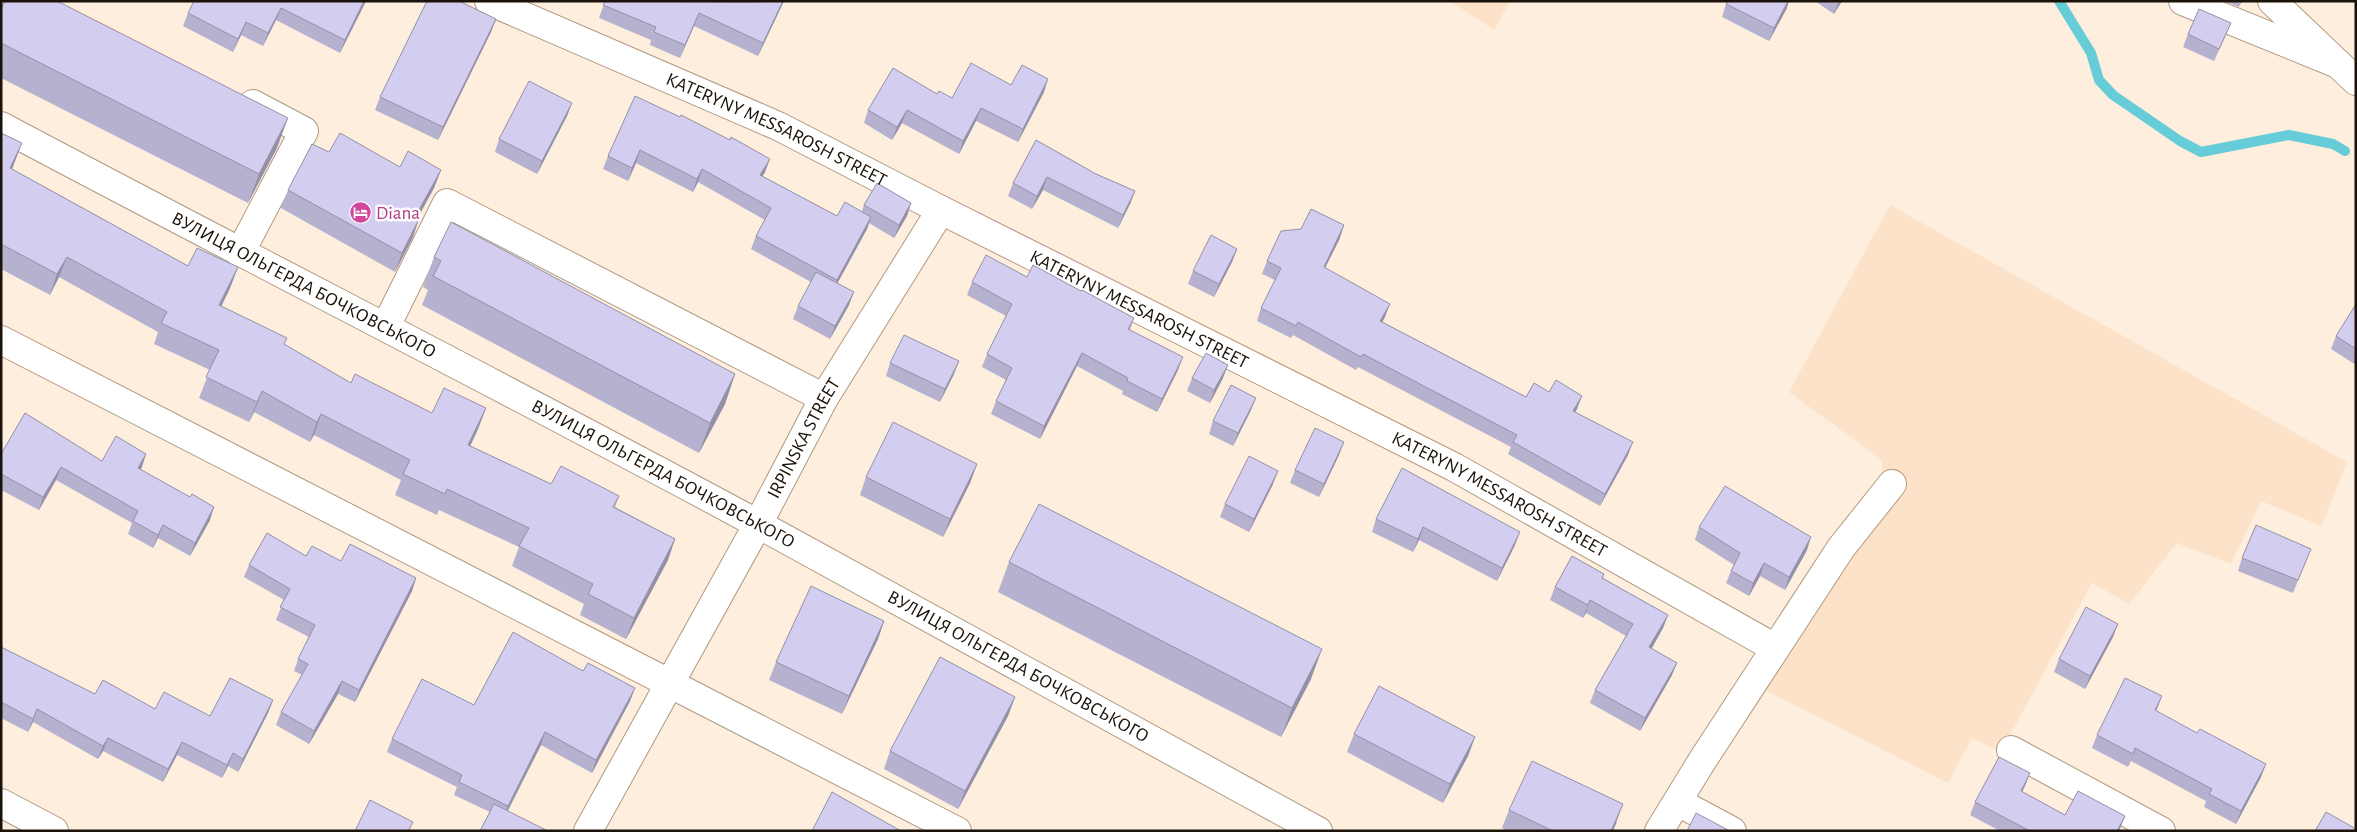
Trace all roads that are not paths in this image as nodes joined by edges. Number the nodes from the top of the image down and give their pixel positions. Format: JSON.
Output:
{"nodes":[{"id":1,"x":489,"y":1,"type":"edge"},
{"id":2,"x":2183,"y":1,"type":"edge"},
{"id":3,"x":2272,"y":1,"type":"edge"},
{"id":4,"x":2347,"y":73,"type":"edge"},
{"id":5,"x":233,"y":94,"type":"edge"},
{"id":6,"x":1,"y":126,"type":"edge"},
{"id":7,"x":941,"y":210,"type":"junction"},
{"id":8,"x":240,"y":253,"type":"junction"},
{"id":9,"x":386,"y":326,"type":"junction"},
{"id":10,"x":1,"y":340,"type":"edge"},
{"id":11,"x":824,"y":398,"type":"junction"},
{"id":12,"x":1892,"y":484,"type":"dead end"},
{"id":13,"x":758,"y":524,"type":"junction"},
{"id":14,"x":1775,"y":648,"type":"junction"},
{"id":15,"x":670,"y":682,"type":"junction"},
{"id":16,"x":2011,"y":750,"type":"dead end"},
{"id":17,"x":1678,"y":802,"type":"junction"},
{"id":18,"x":1,"y":803,"type":"edge"},
{"id":19,"x":54,"y":831,"type":"edge"},
{"id":20,"x":588,"y":831,"type":"edge"},
{"id":21,"x":956,"y":831,"type":"edge"},
{"id":22,"x":1318,"y":831,"type":"edge"},
{"id":23,"x":1659,"y":831,"type":"edge"},
{"id":24,"x":1732,"y":831,"type":"edge"},
{"id":25,"x":2160,"y":831,"type":"edge"}],
"edges":[{"from":1,"to":7,"type":"street","name":"KATERYNY MESSAROSH STREET"},
{"from":2,"to":4,"type":"street"},
{"from":3,"to":4,"type":"street"},
{"from":5,"to":8,"type":"street"},
{"from":6,"to":8,"type":"street","name":"ВУЛИЦЯ ОЛЬГЕРДА БОЧКОВСЬКОГО"},
{"from":7,"to":11,"type":"street","name":"IRPINSKA STREET"},
{"from":7,"to":14,"type":"street","name":"KATERYNY MESSAROSH STREET"},
{"from":8,"to":9,"type":"street","name":"ВУЛИЦЯ ОЛЬГЕРДА БОЧКОВСЬКОГО"},
{"from":9,"to":11,"type":"street"},
{"from":9,"to":13,"type":"street","name":"ВУЛИЦЯ ОЛЬГЕРДА БОЧКОВСЬКОГО"},
{"from":10,"to":15,"type":"street"},
{"from":11,"to":13,"type":"street","name":"IRPINSKA STREET"},
{"from":12,"to":14,"type":"street"},
{"from":13,"to":15,"type":"street","name":"IRPINSKA STREET"},
{"from":13,"to":22,"type":"street","name":"ВУЛИЦЯ ОЛЬГЕРДА БОЧКОВСЬКОГО"},
{"from":14,"to":17,"type":"street"},
{"from":15,"to":20,"type":"street","name":"IRPINSKA STREET"},
{"from":15,"to":21,"type":"street"},
{"from":16,"to":25,"type":"street"},
{"from":17,"to":23,"type":"street"},
{"from":17,"to":24,"type":"street"},
{"from":18,"to":19,"type":"street"}]}
